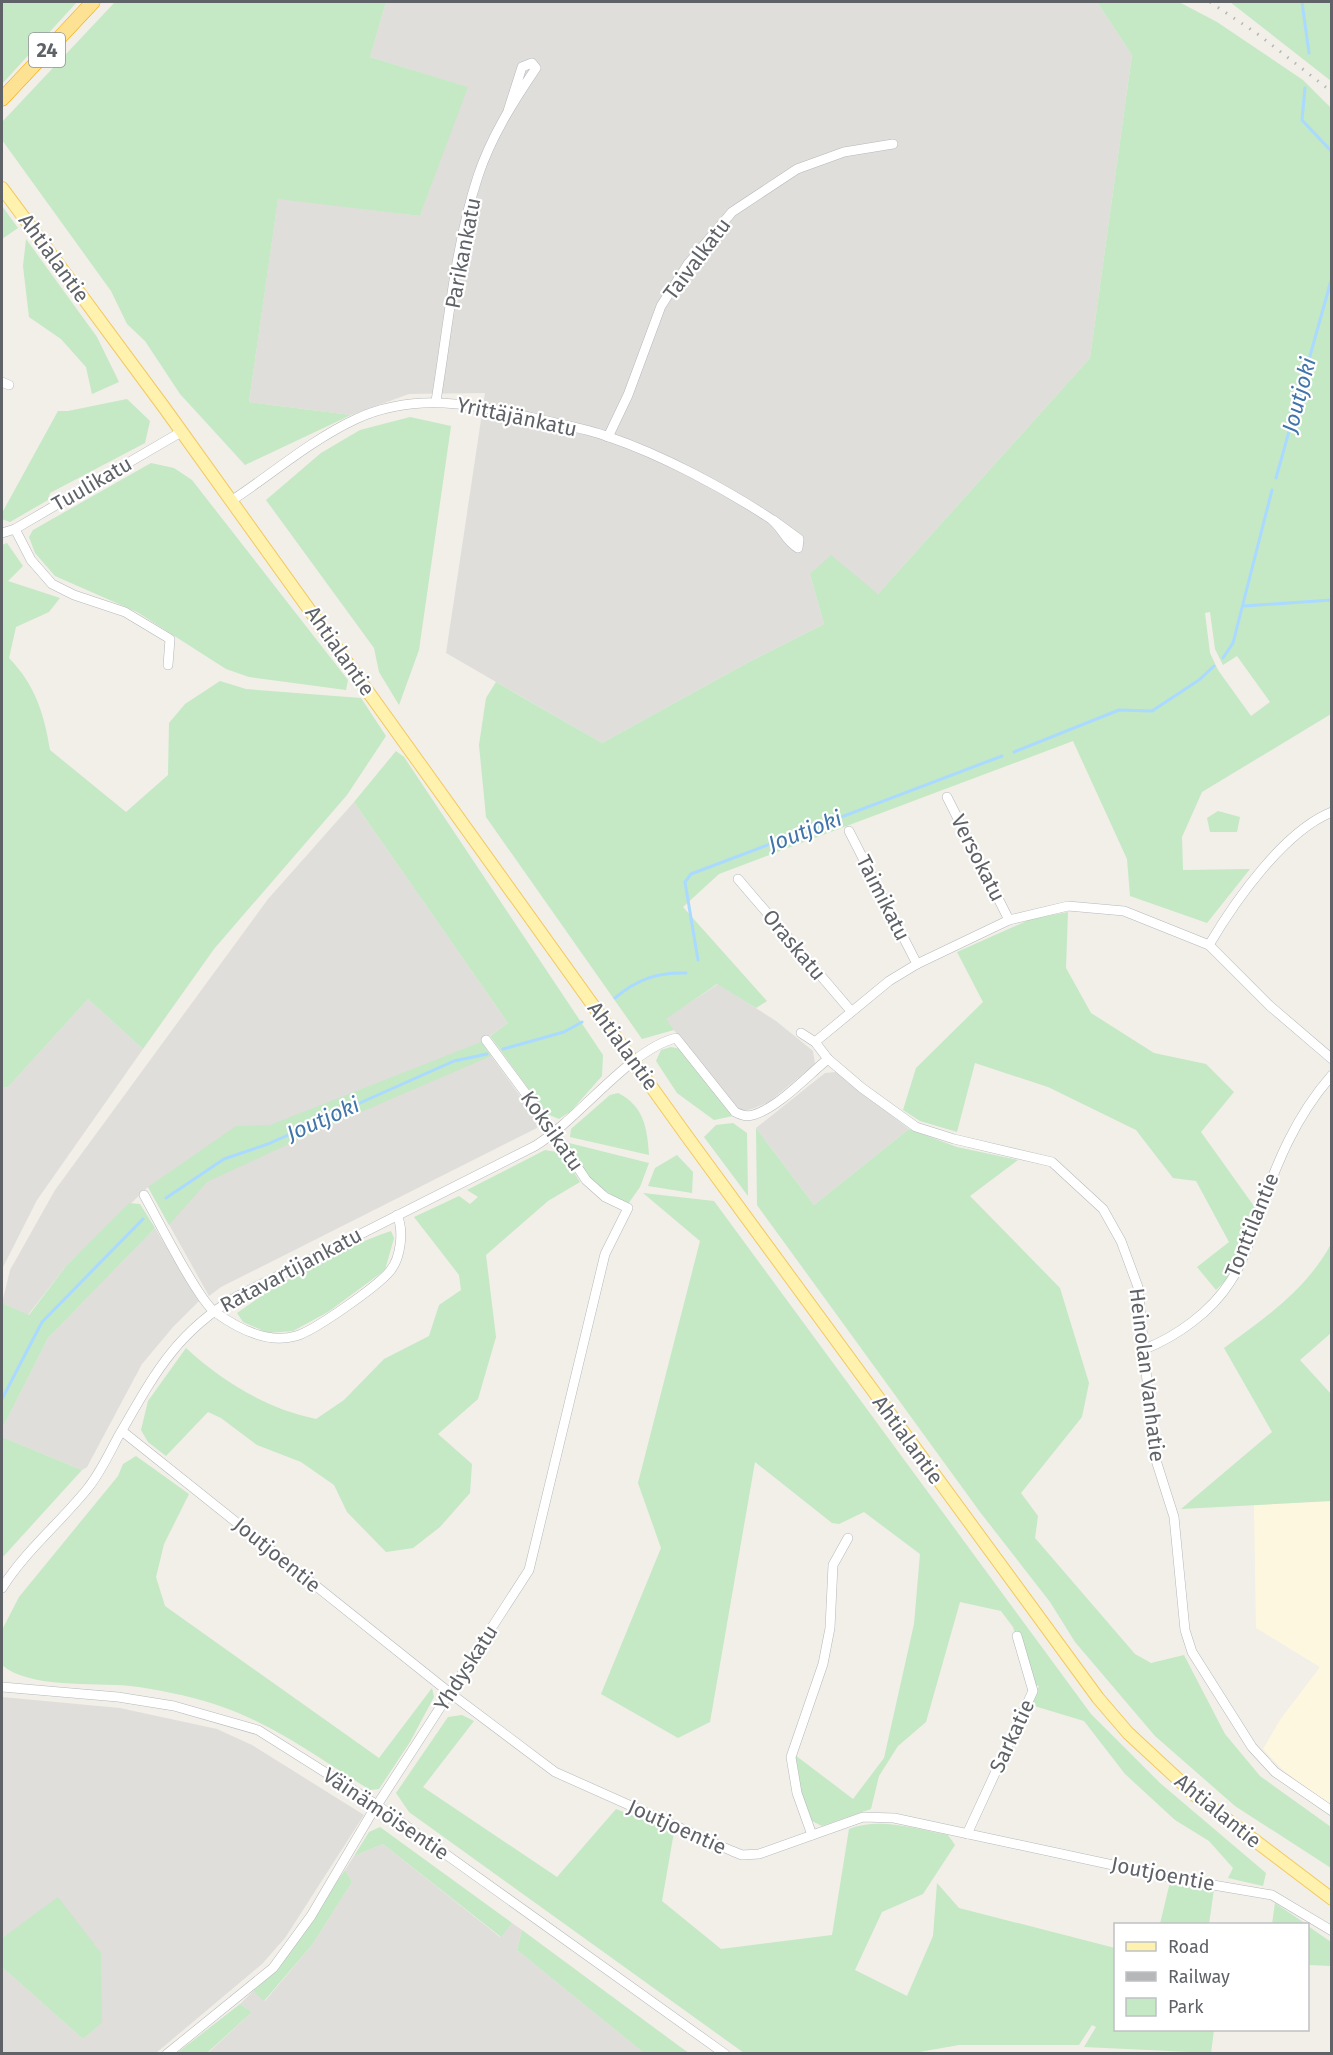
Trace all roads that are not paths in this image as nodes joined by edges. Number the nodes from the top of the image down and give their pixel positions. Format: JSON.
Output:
{"nodes":[{"id":1,"x":93,"y":2,"type":"edge"},
{"id":2,"x":2,"y":99,"type":"edge"},
{"id":3,"x":508,"y":111,"type":"junction"},
{"id":4,"x":893,"y":144,"type":"dead end"},
{"id":5,"x":2,"y":188,"type":"edge"},
{"id":6,"x":436,"y":401,"type":"junction"},
{"id":7,"x":181,"y":432,"type":"junction"},
{"id":8,"x":608,"y":436,"type":"junction"},
{"id":9,"x":231,"y":501,"type":"junction"},
{"id":10,"x":773,"y":520,"type":"dead end"},
{"id":11,"x":15,"y":529,"type":"junction"},
{"id":12,"x":2,"y":532,"type":"edge"},
{"id":13,"x":168,"y":665,"type":"dead end"},
{"id":14,"x":947,"y":797,"type":"dead end"},
{"id":15,"x":1332,"y":812,"type":"edge"},
{"id":16,"x":849,"y":831,"type":"dead end"},
{"id":17,"x":738,"y":879,"type":"dead end"},
{"id":18,"x":1010,"y":920,"type":"junction"},
{"id":19,"x":1209,"y":945,"type":"junction"},
{"id":20,"x":917,"y":964,"type":"junction"},
{"id":21,"x":851,"y":1011,"type":"junction"},
{"id":22,"x":801,"y":1033,"type":"dead end"},
{"id":23,"x":486,"y":1040,"type":"dead end"},
{"id":24,"x":815,"y":1042,"type":"junction"},
{"id":25,"x":828,"y":1059,"type":"junction"},
{"id":26,"x":1332,"y":1059,"type":"edge"},
{"id":27,"x":634,"y":1062,"type":"junction"},
{"id":28,"x":1332,"y":1075,"type":"edge"},
{"id":29,"x":555,"y":1133,"type":"junction"},
{"id":30,"x":144,"y":1195,"type":"dead end"},
{"id":31,"x":628,"y":1208,"type":"joint"},
{"id":32,"x":397,"y":1215,"type":"junction"},
{"id":33,"x":213,"y":1311,"type":"junction"},
{"id":34,"x":1145,"y":1349,"type":"junction"},
{"id":35,"x":122,"y":1431,"type":"junction"},
{"id":36,"x":848,"y":1538,"type":"dead end"},
{"id":37,"x":2,"y":1588,"type":"edge"},
{"id":38,"x":1017,"y":1636,"type":"dead end"},
{"id":39,"x":2,"y":1687,"type":"edge"},
{"id":40,"x":450,"y":1693,"type":"junction"},
{"id":41,"x":377,"y":1805,"type":"junction"},
{"id":42,"x":1332,"y":1811,"type":"edge"},
{"id":43,"x":967,"y":1834,"type":"junction"},
{"id":44,"x":812,"y":1835,"type":"junction"},
{"id":45,"x":1288,"y":1865,"type":"junction"},
{"id":46,"x":1332,"y":1888,"type":"edge"},
{"id":47,"x":1332,"y":1899,"type":"edge"},
{"id":48,"x":1332,"y":1930,"type":"edge"},
{"id":49,"x":167,"y":2054,"type":"edge"},
{"id":50,"x":725,"y":2054,"type":"edge"}],
"edges":[{"from":1,"to":2,"type":"highway","number":"24"},
{"from":3,"to":3,"type":"street","name":"Parikankatu"},
{"from":3,"to":6,"type":"street","name":"Parikankatu"},
{"from":4,"to":8,"type":"street","name":"Taivalkatu"},
{"from":5,"to":7,"type":"main road","name":"Ahtialantie"},
{"from":6,"to":8,"type":"street","name":"Yrittäjänkatu"},
{"from":6,"to":9,"type":"street","name":"Yrittäjänkatu"},
{"from":7,"to":9,"type":"main road","name":"Ahtialantie"},
{"from":7,"to":11,"type":"street","name":"Tuulikatu"},
{"from":8,"to":10,"type":"street","name":"Yrittäjänkatu"},
{"from":9,"to":27,"type":"main road","name":"Ahtialantie"},
{"from":11,"to":12,"type":"street","name":"Tuulikatu"},
{"from":11,"to":13,"type":"street"},
{"from":14,"to":18,"type":"street","name":"Versokatu"},
{"from":15,"to":19,"type":"street"},
{"from":16,"to":20,"type":"street","name":"Taimikatu"},
{"from":17,"to":21,"type":"street","name":"Oraskatu"},
{"from":18,"to":19,"type":"street"},
{"from":18,"to":20,"type":"street"},
{"from":19,"to":26,"type":"street"},
{"from":20,"to":21,"type":"street"},
{"from":21,"to":24,"type":"street"},
{"from":22,"to":24,"type":"street","name":"Heinolan Vanhatie"},
{"from":23,"to":29,"type":"street","name":"Koksikatu"},
{"from":24,"to":25,"type":"street","name":"Heinolan Vanhatie"},
{"from":25,"to":27,"type":"street","name":"Ratavartijankatu"},
{"from":25,"to":34,"type":"street","name":"Heinolan Vanhatie"},
{"from":27,"to":29,"type":"street","name":"Ratavartijankatu"},
{"from":27,"to":45,"type":"main road","name":"Ahtialantie"},
{"from":28,"to":34,"type":"street","name":"Tonttilantie"},
{"from":29,"to":31,"type":"street","name":"Koksikatu"},
{"from":29,"to":32,"type":"street","name":"Ratavartijankatu"},
{"from":30,"to":33,"type":"street"},
{"from":31,"to":40,"type":"street","name":"Yhdyskatu"},
{"from":32,"to":33,"type":"street","name":"Ratavartijankatu"},
{"from":32,"to":33,"type":"street"},
{"from":33,"to":35,"type":"street","name":"Ratavartijankatu"},
{"from":34,"to":42,"type":"street","name":"Heinolan Vanhatie"},
{"from":35,"to":37,"type":"street","name":"Ratavartijankatu"},
{"from":35,"to":40,"type":"street","name":"Joutjoentie"},
{"from":36,"to":44,"type":"street"},
{"from":38,"to":43,"type":"street","name":"Sarkatie"},
{"from":39,"to":41,"type":"street","name":"Väinämöisentie"},
{"from":40,"to":41,"type":"street","name":"Yhdyskatu"},
{"from":40,"to":44,"type":"street","name":"Joutjoentie"},
{"from":41,"to":49,"type":"street","name":"Yhdyskatu"},
{"from":41,"to":50,"type":"street","name":"Väinämöisentie"},
{"from":43,"to":44,"type":"street","name":"Joutjoentie"},
{"from":43,"to":48,"type":"street","name":"Joutjoentie"},
{"from":45,"to":46,"type":"main road","name":"Ahtialantie"},
{"from":45,"to":47,"type":"main road","name":"Ahtialantie"}]}
